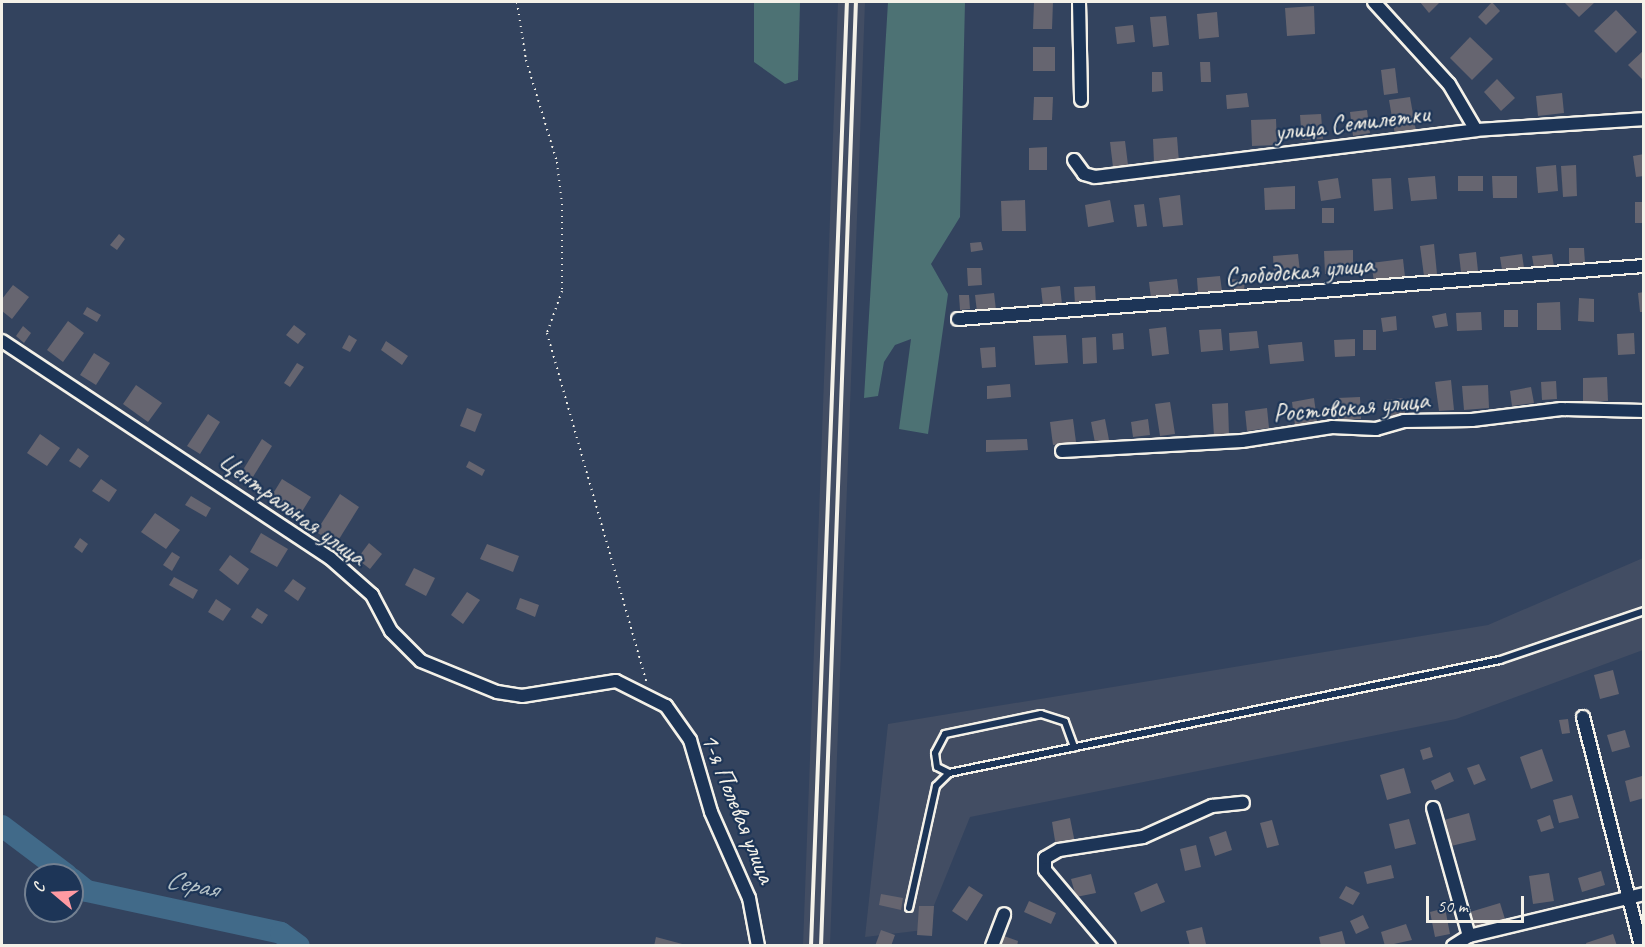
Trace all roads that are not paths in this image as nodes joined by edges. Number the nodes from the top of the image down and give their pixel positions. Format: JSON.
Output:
{"nodes":[{"id":1,"x":1079,"y":2,"type":"edge"},
{"id":2,"x":1374,"y":2,"type":"edge"},
{"id":3,"x":1082,"y":100,"type":"dead end"},
{"id":4,"x":1644,"y":118,"type":"edge"},
{"id":5,"x":1476,"y":130,"type":"junction"},
{"id":6,"x":1074,"y":159,"type":"dead end"},
{"id":7,"x":1644,"y":266,"type":"edge"},
{"id":8,"x":958,"y":319,"type":"dead end"},
{"id":9,"x":2,"y":342,"type":"edge"},
{"id":10,"x":1644,"y":411,"type":"edge"},
{"id":11,"x":1062,"y":451,"type":"dead end"},
{"id":12,"x":1644,"y":611,"type":"edge"},
{"id":13,"x":653,"y":700,"type":"joint"},
{"id":14,"x":1583,"y":717,"type":"dead end"},
{"id":15,"x":1074,"y":747,"type":"junction"},
{"id":16,"x":949,"y":773,"type":"junction"},
{"id":17,"x":1243,"y":803,"type":"dead end"},
{"id":18,"x":1433,"y":808,"type":"dead end"},
{"id":19,"x":1644,"y":894,"type":"edge"},
{"id":20,"x":1628,"y":899,"type":"junction"},
{"id":21,"x":909,"y":908,"type":"dead end"},
{"id":22,"x":1004,"y":914,"type":"dead end"},
{"id":23,"x":1469,"y":936,"type":"junction"},
{"id":24,"x":758,"y":945,"type":"edge"},
{"id":25,"x":992,"y":945,"type":"edge"},
{"id":26,"x":1109,"y":945,"type":"edge"},
{"id":27,"x":1456,"y":945,"type":"edge"},
{"id":28,"x":1641,"y":945,"type":"edge"}],
"edges":[{"from":1,"to":3,"type":"street"},
{"from":2,"to":5,"type":"street"},
{"from":4,"to":5,"type":"street","name":"улица Семилетки"},
{"from":5,"to":6,"type":"street","name":"улица Семилетки"},
{"from":7,"to":8,"type":"street","name":"Слободская улица"},
{"from":9,"to":13,"type":"street","name":"Центральная улица"},
{"from":10,"to":11,"type":"street","name":"Ростовская улица"},
{"from":12,"to":15,"type":"lane"},
{"from":13,"to":24,"type":"street","name":"1-я Полевая улица"},
{"from":14,"to":20,"type":"street"},
{"from":15,"to":16,"type":"lane"},
{"from":15,"to":16,"type":"lane"},
{"from":16,"to":21,"type":"lane"},
{"from":17,"to":26,"type":"street"},
{"from":18,"to":23,"type":"street"},
{"from":19,"to":20,"type":"street"},
{"from":20,"to":23,"type":"street"},
{"from":20,"to":28,"type":"street"},
{"from":22,"to":25,"type":"street"},
{"from":23,"to":27,"type":"street"}]}
